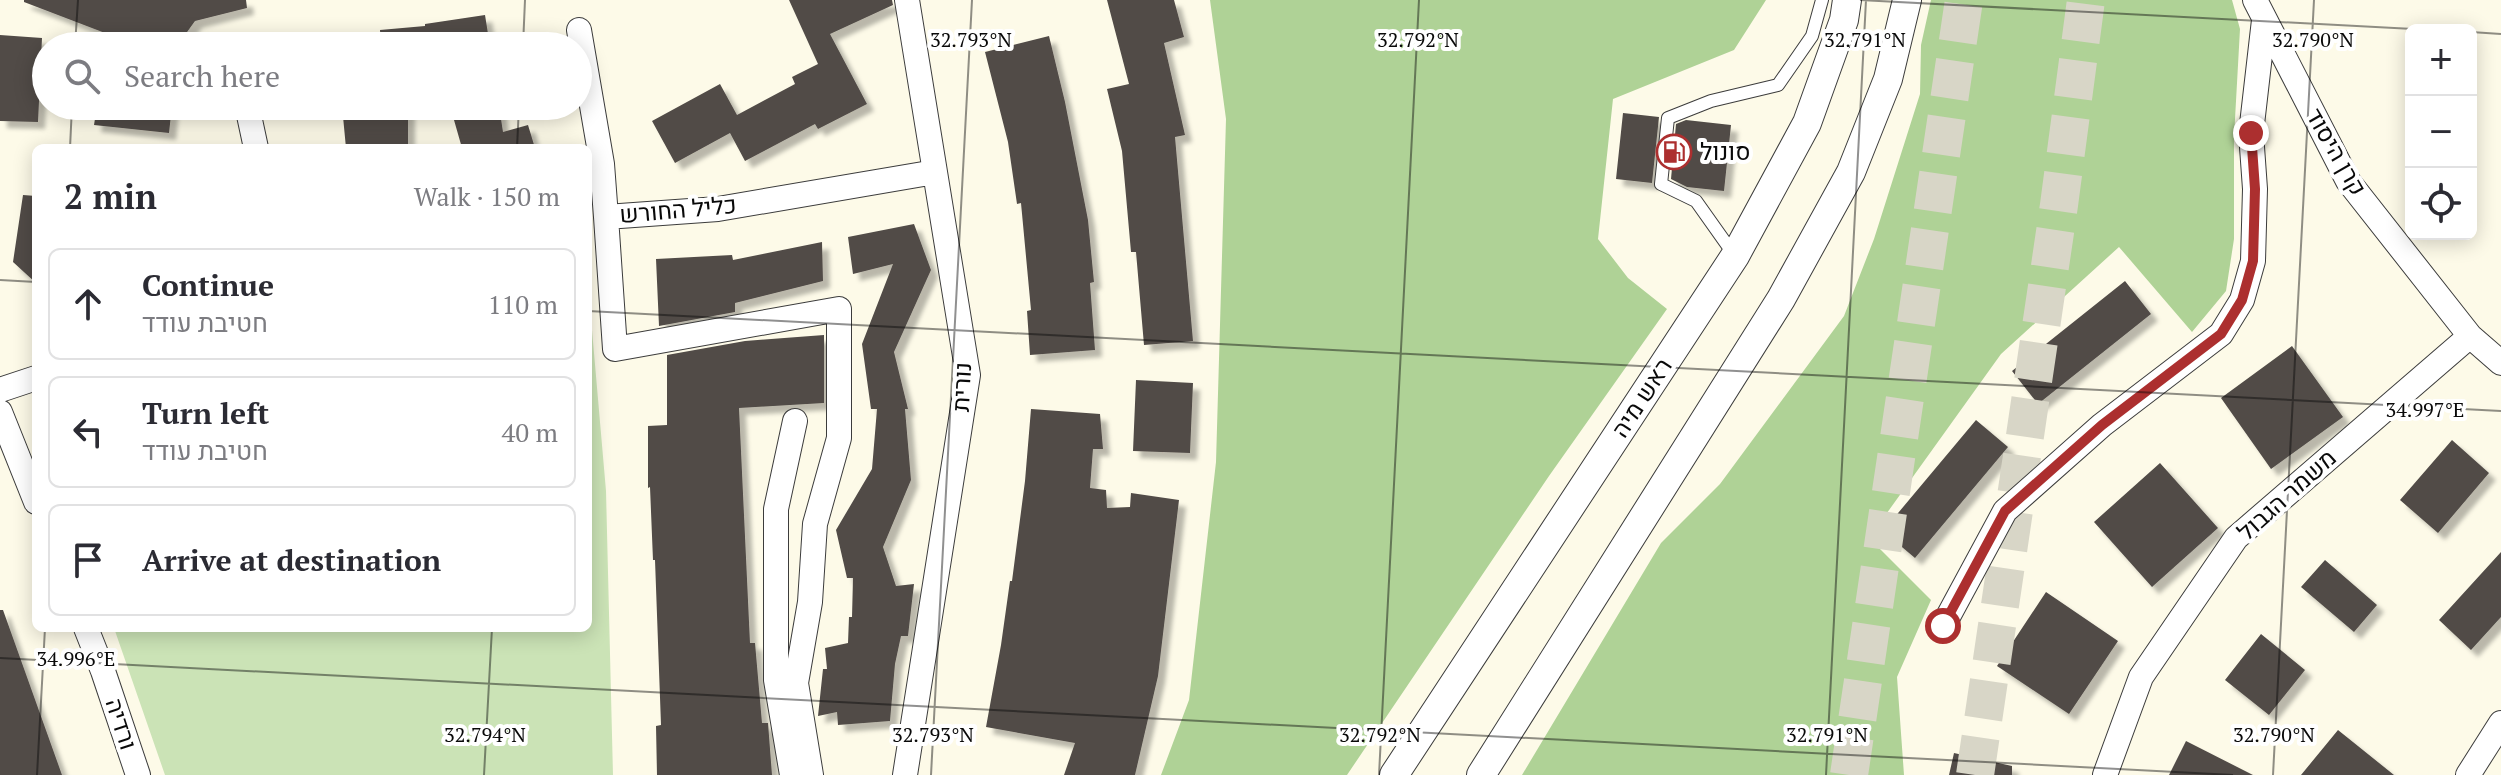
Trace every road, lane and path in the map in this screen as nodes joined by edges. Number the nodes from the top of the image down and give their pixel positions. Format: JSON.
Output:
{"nodes":[{"id":1,"x":907,"y":0,"type":"edge"},
{"id":2,"x":1822,"y":0,"type":"edge"},
{"id":3,"x":1847,"y":0,"type":"edge"},
{"id":4,"x":1907,"y":0,"type":"edge"},
{"id":5,"x":2259,"y":10,"type":"edge"},
{"id":6,"x":592,"y":106,"type":"edge"},
{"id":7,"x":250,"y":120,"type":"edge"},
{"id":8,"x":255,"y":144,"type":"edge"},
{"id":9,"x":935,"y":172,"type":"junction"},
{"id":10,"x":606,"y":217,"type":"junction"},
{"id":11,"x":1735,"y":256,"type":"junction"},
{"id":12,"x":2470,"y":336,"type":"junction"},
{"id":13,"x":2501,"y":363,"type":"edge"},
{"id":14,"x":32,"y":379,"type":"edge"},
{"id":15,"x":0,"y":390,"type":"edge"},
{"id":16,"x":0,"y":412,"type":"edge"},
{"id":17,"x":795,"y":421,"type":"dead end"},
{"id":18,"x":32,"y":492,"type":"edge"},
{"id":19,"x":1943,"y":626,"type":"dead end"},
{"id":20,"x":88,"y":632,"type":"edge"},
{"id":21,"x":2501,"y":723,"type":"edge"},
{"id":22,"x":138,"y":775,"type":"edge"},
{"id":23,"x":792,"y":775,"type":"edge"},
{"id":24,"x":811,"y":775,"type":"edge"},
{"id":25,"x":905,"y":775,"type":"edge"},
{"id":26,"x":1394,"y":775,"type":"edge"},
{"id":27,"x":1481,"y":775,"type":"edge"},
{"id":28,"x":2105,"y":775,"type":"edge"},
{"id":29,"x":2468,"y":775,"type":"edge"}],
"edges":[{"from":1,"to":9,"type":"street","name":"נורית"},
{"from":2,"to":11,"type":"lane"},
{"from":3,"to":11,"type":"street","name":"ראש מיה"},
{"from":4,"to":27,"type":"street"},
{"from":5,"to":12,"type":"street","name":"קרן היסוד"},
{"from":5,"to":19,"type":"street"},
{"from":6,"to":10,"type":"street","name":"כליל החורש"},
{"from":7,"to":8,"type":"street"},
{"from":9,"to":10,"type":"street","name":"כליל החורש"},
{"from":9,"to":25,"type":"street","name":"נורית"},
{"from":10,"to":24,"type":"street"},
{"from":11,"to":26,"type":"street","name":"ראש מיה"},
{"from":12,"to":13,"type":"street","name":"קרן היסוד"},
{"from":12,"to":28,"type":"street","name":"משמר הגבול"},
{"from":14,"to":15,"type":"street"},
{"from":16,"to":18,"type":"street"},
{"from":17,"to":23,"type":"street"},
{"from":20,"to":22,"type":"street","name":"ורדיה"},
{"from":21,"to":29,"type":"street"}]}
